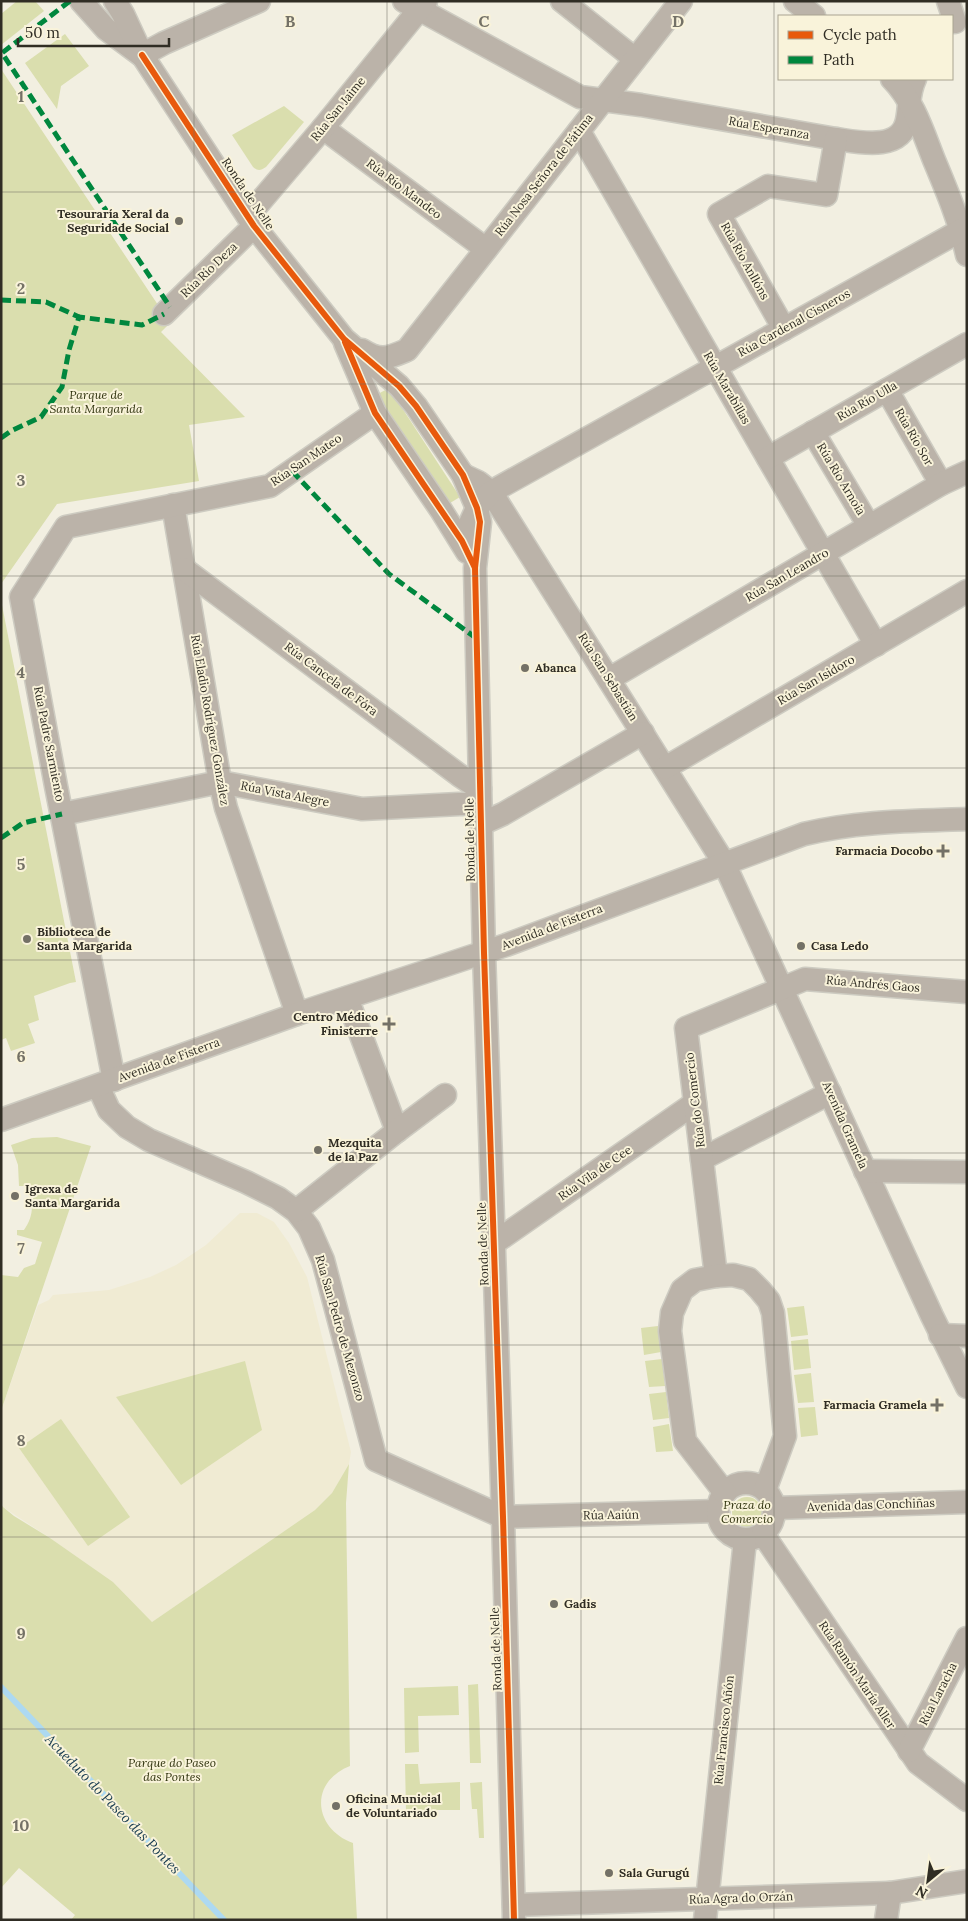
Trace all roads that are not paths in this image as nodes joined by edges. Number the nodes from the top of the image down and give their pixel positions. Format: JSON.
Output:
{"nodes":[{"id":1,"x":81,"y":1,"type":"edge"},
{"id":2,"x":115,"y":1,"type":"edge"},
{"id":3,"x":259,"y":1,"type":"edge"},
{"id":4,"x":562,"y":1,"type":"edge"},
{"id":5,"x":681,"y":1,"type":"edge"},
{"id":6,"x":795,"y":1,"type":"edge"},
{"id":7,"x":948,"y":1,"type":"edge"},
{"id":8,"x":417,"y":4,"type":"edge"},
{"id":9,"x":813,"y":15,"type":"edge"},
{"id":10,"x":958,"y":22,"type":"edge"},
{"id":11,"x":142,"y":55,"type":"junction"},
{"id":12,"x":635,"y":59,"type":"junction"},
{"id":13,"x":893,"y":80,"type":"edge"},
{"id":14,"x":915,"y":80,"type":"edge"},
{"id":15,"x":908,"y":100,"type":"junction"},
{"id":16,"x":602,"y":101,"type":"junction"},
{"id":17,"x":323,"y":128,"type":"junction"},
{"id":18,"x":579,"y":131,"type":"junction"},
{"id":19,"x":836,"y":139,"type":"junction"},
{"id":20,"x":251,"y":221,"type":"junction"},
{"id":21,"x":964,"y":228,"type":"edge"},
{"id":22,"x":486,"y":250,"type":"junction"},
{"id":23,"x":967,"y":255,"type":"edge"},
{"id":24,"x":164,"y":314,"type":"dead end"},
{"id":25,"x":784,"y":329,"type":"junction"},
{"id":26,"x":344,"y":339,"type":"junction"},
{"id":27,"x":967,"y":344,"type":"edge"},
{"id":28,"x":407,"y":350,"type":"junction"},
{"id":29,"x":715,"y":367,"type":"junction"},
{"id":30,"x":399,"y":386,"type":"junction"},
{"id":31,"x":887,"y":390,"type":"junction"},
{"id":32,"x":375,"y":413,"type":"junction"},
{"id":33,"x":813,"y":432,"type":"junction"},
{"id":34,"x":768,"y":458,"type":"junction"},
{"id":35,"x":967,"y":472,"type":"edge"},
{"id":36,"x":941,"y":484,"type":"junction"},
{"id":37,"x":484,"y":500,"type":"junction"},
{"id":38,"x":173,"y":505,"type":"junction"},
{"id":39,"x":869,"y":526,"type":"junction"},
{"id":40,"x":462,"y":541,"type":"junction"},
{"id":41,"x":823,"y":554,"type":"junction"},
{"id":42,"x":475,"y":568,"type":"junction"},
{"id":43,"x":184,"y":569,"type":"junction"},
{"id":44,"x":967,"y":591,"type":"edge"},
{"id":45,"x":876,"y":645,"type":"junction"},
{"id":46,"x":609,"y":679,"type":"junction"},
{"id":47,"x":643,"y":734,"type":"junction"},
{"id":48,"x":665,"y":768,"type":"junction"},
{"id":49,"x":220,"y":782,"type":"junction"},
{"id":50,"x":480,"y":806,"type":"junction"},
{"id":51,"x":62,"y":814,"type":"junction"},
{"id":52,"x":967,"y":819,"type":"edge"},
{"id":53,"x":724,"y":862,"type":"junction"},
{"id":54,"x":484,"y":953,"type":"junction"},
{"id":55,"x":781,"y":987,"type":"junction"},
{"id":56,"x":967,"y":992,"type":"edge"},
{"id":57,"x":346,"y":998,"type":"junction"},
{"id":58,"x":297,"y":1014,"type":"junction"},
{"id":59,"x":106,"y":1083,"type":"junction"},
{"id":60,"x":830,"y":1093,"type":"junction"},
{"id":61,"x":445,"y":1095,"type":"dead end"},
{"id":62,"x":695,"y":1103,"type":"junction"},
{"id":63,"x":1,"y":1120,"type":"edge"},
{"id":64,"x":397,"y":1130,"type":"junction"},
{"id":65,"x":702,"y":1159,"type":"junction"},
{"id":66,"x":865,"y":1170,"type":"junction"},
{"id":67,"x":967,"y":1172,"type":"edge"},
{"id":68,"x":296,"y":1211,"type":"junction"},
{"id":69,"x":494,"y":1244,"type":"junction"},
{"id":70,"x":716,"y":1276,"type":"junction"},
{"id":71,"x":940,"y":1335,"type":"junction"},
{"id":72,"x":967,"y":1336,"type":"edge"},
{"id":73,"x":967,"y":1387,"type":"edge"},
{"id":74,"x":770,"y":1499,"type":"junction"},
{"id":75,"x":722,"y":1502,"type":"junction"},
{"id":76,"x":967,"y":1502,"type":"edge"},
{"id":77,"x":503,"y":1518,"type":"junction"},
{"id":78,"x":754,"y":1537,"type":"junction"},
{"id":79,"x":967,"y":1638,"type":"edge"},
{"id":80,"x":909,"y":1751,"type":"junction"},
{"id":81,"x":967,"y":1800,"type":"edge"},
{"id":82,"x":967,"y":1881,"type":"edge"},
{"id":83,"x":890,"y":1893,"type":"junction"},
{"id":84,"x":706,"y":1909,"type":"edge"},
{"id":85,"x":514,"y":1912,"type":"edge"},
{"id":86,"x":886,"y":1920,"type":"edge"}],
"edges":[{"from":1,"to":11,"type":"street","name":"Ronda de Nelle"},
{"from":2,"to":11,"type":"street","name":"Ronda de Nelle"},
{"from":3,"to":11,"type":"street"},
{"from":4,"to":12,"type":"street"},
{"from":5,"to":12,"type":"street","name":"Rúa Nosa Señora de Fátima"},
{"from":6,"to":9,"type":"street"},
{"from":7,"to":10,"type":"street"},
{"from":8,"to":16,"type":"street","name":"Rúa Esperanza"},
{"from":8,"to":17,"type":"street","name":"Rúa San Jaime"},
{"from":11,"to":20,"type":"street","name":"Ronda de Nelle"},
{"from":12,"to":16,"type":"street","name":"Rúa Nosa Señora de Fátima"},
{"from":13,"to":15,"type":"street"},
{"from":14,"to":15,"type":"street"},
{"from":15,"to":19,"type":"street","name":"Rúa Esperanza"},
{"from":15,"to":21,"type":"street"},
{"from":16,"to":18,"type":"street","name":"Rúa Nosa Señora de Fátima"},
{"from":16,"to":19,"type":"street","name":"Rúa Esperanza"},
{"from":17,"to":20,"type":"street","name":"Rúa San Jaime"},
{"from":17,"to":22,"type":"street","name":"Rúa Río Mandeo"},
{"from":18,"to":22,"type":"street","name":"Rúa Nosa Señora de Fátima"},
{"from":18,"to":29,"type":"street","name":"Rúa Marabillas"},
{"from":19,"to":25,"type":"street","name":"Rúa Río Anllóns"},
{"from":20,"to":24,"type":"street","name":"Rúa Río Deza"},
{"from":20,"to":26,"type":"street","name":"Ronda de Nelle"},
{"from":21,"to":23,"type":"street"},
{"from":21,"to":25,"type":"street","name":"Rúa Cardenal Cisneros"},
{"from":22,"to":28,"type":"street","name":"Rúa Nosa Señora de Fátima"},
{"from":25,"to":29,"type":"street","name":"Rúa Cardenal Cisneros"},
{"from":26,"to":28,"type":"street"},
{"from":26,"to":30,"type":"street","name":"Ronda de Nelle"},
{"from":26,"to":32,"type":"street","name":"Ronda de Nelle"},
{"from":27,"to":31,"type":"street","name":"Rúa Río Ulla"},
{"from":28,"to":30,"type":"street","name":"Rúa Nosa Señora de Fátima"},
{"from":29,"to":34,"type":"street","name":"Rúa Marabillas"},
{"from":29,"to":37,"type":"street","name":"Rúa Cardenal Cisneros"},
{"from":30,"to":37,"type":"street","name":"Ronda de Nelle"},
{"from":31,"to":33,"type":"street","name":"Rúa Río Ulla"},
{"from":31,"to":36,"type":"street","name":"Rúa Río Sor"},
{"from":32,"to":38,"type":"street","name":"Rúa San Mateo"},
{"from":32,"to":40,"type":"street","name":"Ronda de Nelle"},
{"from":33,"to":34,"type":"street","name":"Rúa Río Ulla"},
{"from":33,"to":39,"type":"street","name":"Rúa Río Arnoia"},
{"from":34,"to":41,"type":"street","name":"Rúa Marabillas"},
{"from":35,"to":36,"type":"street","name":"Rúa San Leandro"},
{"from":36,"to":39,"type":"street","name":"Rúa San Leandro"},
{"from":37,"to":40,"type":"street"},
{"from":37,"to":42,"type":"street","name":"Ronda de Nelle"},
{"from":37,"to":46,"type":"street","name":"Rúa San Sebastián"},
{"from":38,"to":43,"type":"street","name":"Rúa Eladio Rodríguez González"},
{"from":38,"to":51,"type":"street","name":"Rúa Padre Sarmiento"},
{"from":39,"to":41,"type":"street","name":"Rúa San Leandro"},
{"from":40,"to":42,"type":"street","name":"Ronda de Nelle"},
{"from":41,"to":45,"type":"street","name":"Rúa Marabillas"},
{"from":41,"to":46,"type":"street","name":"Rúa San Leandro"},
{"from":42,"to":50,"type":"street","name":"Ronda de Nelle"},
{"from":43,"to":49,"type":"street","name":"Rúa Eladio Rodríguez González"},
{"from":43,"to":50,"type":"street","name":"Rúa Cancela de Fóra"},
{"from":44,"to":45,"type":"street","name":"Rúa San Isidoro"},
{"from":45,"to":48,"type":"street","name":"Rúa San Isidoro"},
{"from":46,"to":47,"type":"street","name":"Rúa San Sebastián"},
{"from":47,"to":48,"type":"street","name":"Rúa San Sebastián"},
{"from":47,"to":50,"type":"street"},
{"from":48,"to":53,"type":"street","name":"Rúa San Sebastián"},
{"from":49,"to":50,"type":"street","name":"Rúa Vista Alegre"},
{"from":49,"to":51,"type":"street","name":"Rúa Vista Alegre"},
{"from":49,"to":58,"type":"street","name":"Rúa Eladio Rodríguez González"},
{"from":50,"to":54,"type":"street","name":"Ronda de Nelle"},
{"from":51,"to":59,"type":"street","name":"Rúa Padre Sarmiento"},
{"from":52,"to":53,"type":"street","name":"Avenida de Fisterra"},
{"from":53,"to":54,"type":"street","name":"Avenida de Fisterra"},
{"from":53,"to":55,"type":"street","name":"Avenida Gramela"},
{"from":54,"to":57,"type":"street","name":"Avenida de Fisterra"},
{"from":54,"to":69,"type":"street","name":"Ronda de Nelle"},
{"from":55,"to":56,"type":"street","name":"Rúa Andrés Gaos"},
{"from":55,"to":60,"type":"street","name":"Avenida Gramela"},
{"from":55,"to":62,"type":"street","name":"Rúa do Comercio"},
{"from":57,"to":58,"type":"street","name":"Avenida de Fisterra"},
{"from":57,"to":64,"type":"street"},
{"from":58,"to":59,"type":"street","name":"Avenida de Fisterra"},
{"from":59,"to":63,"type":"street","name":"Avenida de Fisterra"},
{"from":59,"to":68,"type":"street","name":"Rúa San Pedro de Mezonzo"},
{"from":60,"to":65,"type":"street"},
{"from":60,"to":66,"type":"street","name":"Avenida Gramela"},
{"from":61,"to":64,"type":"street"},
{"from":62,"to":65,"type":"street","name":"Rúa do Comercio"},
{"from":62,"to":69,"type":"street","name":"Rúa Vila de Cee"},
{"from":64,"to":68,"type":"street"},
{"from":65,"to":70,"type":"street","name":"Rúa do Comercio"},
{"from":66,"to":67,"type":"street"},
{"from":66,"to":71,"type":"street","name":"Avenida Gramela"},
{"from":68,"to":77,"type":"street","name":"Rúa San Pedro de Mezonzo"},
{"from":69,"to":77,"type":"street","name":"Ronda de Nelle"},
{"from":70,"to":74,"type":"street"},
{"from":70,"to":75,"type":"street"},
{"from":71,"to":72,"type":"street"},
{"from":71,"to":73,"type":"street","name":"Avenida Gramela"},
{"from":74,"to":75,"type":"street"},
{"from":74,"to":76,"type":"street","name":"Avenida das Conchiñas"},
{"from":74,"to":78,"type":"street"},
{"from":75,"to":77,"type":"street","name":"Rúa Aaiún"},
{"from":75,"to":78,"type":"street"},
{"from":77,"to":85,"type":"street","name":"Ronda de Nelle"},
{"from":78,"to":80,"type":"street","name":"Rúa Ramón María Aller"},
{"from":78,"to":84,"type":"street","name":"Rúa Francisco Añón"},
{"from":79,"to":80,"type":"street","name":"Rúa Laracha"},
{"from":80,"to":81,"type":"street","name":"Rúa Ramón María Aller"},
{"from":82,"to":83,"type":"street","name":"Rúa Agra do Orzán"},
{"from":83,"to":84,"type":"street","name":"Rúa Agra do Orzán"},
{"from":83,"to":86,"type":"street"},
{"from":84,"to":85,"type":"street","name":"Rúa Agra do Orzán"}]}
